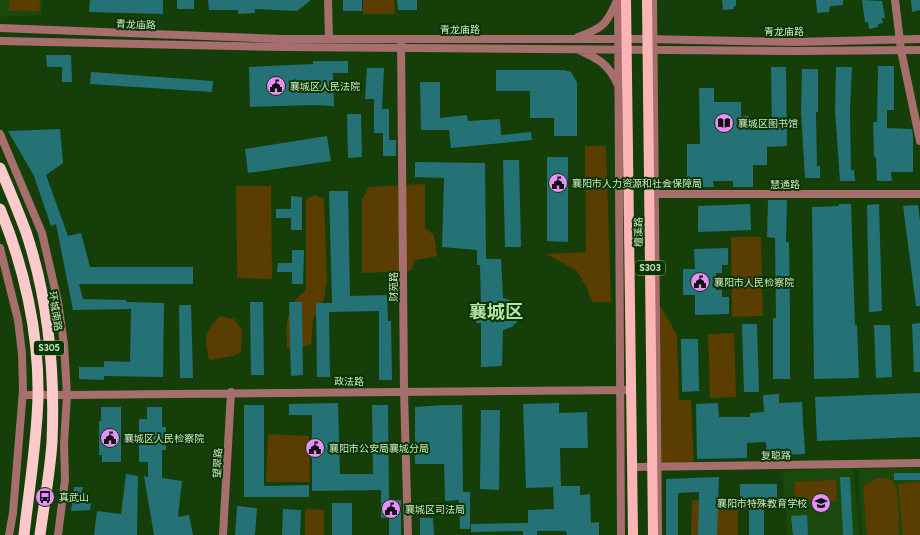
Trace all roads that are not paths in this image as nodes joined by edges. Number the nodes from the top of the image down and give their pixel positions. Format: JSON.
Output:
{"nodes":[{"id":1,"x":328,"y":0,"type":"edge"},
{"id":2,"x":618,"y":0,"type":"edge"},
{"id":3,"x":626,"y":0,"type":"edge"},
{"id":4,"x":647,"y":0,"type":"edge"},
{"id":5,"x":653,"y":0,"type":"edge"},
{"id":6,"x":895,"y":0,"type":"edge"},
{"id":7,"x":0,"y":28,"type":"edge"},
{"id":8,"x":329,"y":39,"type":"junction"},
{"id":9,"x":401,"y":39,"type":"junction"},
{"id":10,"x":573,"y":39,"type":"junction"},
{"id":11,"x":900,"y":39,"type":"junction"},
{"id":12,"x":920,"y":39,"type":"edge"},
{"id":13,"x":0,"y":41,"type":"edge"},
{"id":14,"x":9,"y":41,"type":"junction"},
{"id":15,"x":623,"y":44,"type":"junction"},
{"id":16,"x":650,"y":44,"type":"junction"},
{"id":17,"x":0,"y":45,"type":"edge"},
{"id":18,"x":401,"y":48,"type":"junction"},
{"id":19,"x":575,"y":48,"type":"junction"},
{"id":20,"x":901,"y":50,"type":"junction"},
{"id":21,"x":920,"y":50,"type":"edge"},
{"id":22,"x":619,"y":88,"type":"junction"},
{"id":23,"x":0,"y":134,"type":"edge"},
{"id":24,"x":920,"y":142,"type":"edge"},
{"id":25,"x":0,"y":168,"type":"edge"},
{"id":26,"x":652,"y":194,"type":"junction"},
{"id":27,"x":920,"y":194,"type":"edge"},
{"id":28,"x":0,"y":209,"type":"edge"},
{"id":29,"x":0,"y":248,"type":"edge"},
{"id":30,"x":621,"y":390,"type":"junction"},
{"id":31,"x":632,"y":390,"type":"junction"},
{"id":32,"x":404,"y":391,"type":"junction"},
{"id":33,"x":231,"y":392,"type":"junction"},
{"id":34,"x":67,"y":394,"type":"junction"},
{"id":35,"x":23,"y":395,"type":"junction"},
{"id":36,"x":38,"y":395,"type":"junction"},
{"id":37,"x":52,"y":395,"type":"junction"},
{"id":38,"x":920,"y":463,"type":"edge"},
{"id":39,"x":632,"y":467,"type":"junction"},
{"id":40,"x":656,"y":467,"type":"junction"},
{"id":41,"x":8,"y":535,"type":"edge"},
{"id":42,"x":24,"y":535,"type":"edge"},
{"id":43,"x":40,"y":535,"type":"edge"},
{"id":44,"x":58,"y":535,"type":"edge"},
{"id":45,"x":223,"y":535,"type":"edge"},
{"id":46,"x":408,"y":535,"type":"edge"},
{"id":47,"x":622,"y":535,"type":"edge"},
{"id":48,"x":633,"y":535,"type":"edge"},
{"id":49,"x":653,"y":535,"type":"edge"},
{"id":50,"x":658,"y":535,"type":"edge"}],
"edges":[{"from":1,"to":8,"type":"street"},
{"from":2,"to":10,"type":"street"},
{"from":2,"to":15,"type":"street"},
{"from":3,"to":15,"type":"main road","name":"檀溪路","number":"S303"},
{"from":4,"to":16,"type":"main road","name":"檀溪路","number":"S303"},
{"from":5,"to":16,"type":"street"},
{"from":6,"to":11,"type":"street"},
{"from":7,"to":8,"type":"street","name":"青龙庙路"},
{"from":8,"to":9,"type":"street","name":"青龙庙路"},
{"from":9,"to":10,"type":"street","name":"青龙庙路"},
{"from":9,"to":18,"type":"street","name":"财苑路"},
{"from":10,"to":15,"type":"street","name":"青龙庙路"},
{"from":11,"to":12,"type":"street","name":"青龙庙路"},
{"from":11,"to":16,"type":"street","name":"青龙庙路"},
{"from":11,"to":20,"type":"street"},
{"from":13,"to":14,"type":"street","name":"青龙庙路"},
{"from":14,"to":17,"type":"street"},
{"from":14,"to":18,"type":"street","name":"青龙庙路"},
{"from":15,"to":16,"type":"street","name":"青龙庙路"},
{"from":15,"to":19,"type":"street","name":"青龙庙路"},
{"from":15,"to":22,"type":"street"},
{"from":15,"to":31,"type":"main road","name":"檀溪路","number":"S303"},
{"from":16,"to":20,"type":"street","name":"青龙庙路"},
{"from":16,"to":26,"type":"main road","name":"檀溪路","number":"S303"},
{"from":18,"to":19,"type":"street","name":"青龙庙路"},
{"from":18,"to":32,"type":"street","name":"财苑路"},
{"from":19,"to":22,"type":"street"},
{"from":20,"to":21,"type":"street","name":"青龙庙路"},
{"from":20,"to":24,"type":"street"},
{"from":22,"to":30,"type":"street"},
{"from":23,"to":34,"type":"street"},
{"from":25,"to":37,"type":"highway","name":"环城南路","number":"S305"},
{"from":26,"to":27,"type":"street","name":"慧通路"},
{"from":26,"to":40,"type":"main road","name":"檀溪路","number":"S303"},
{"from":28,"to":36,"type":"highway","number":"S305"},
{"from":29,"to":35,"type":"street"},
{"from":30,"to":31,"type":"street","name":"政法路"},
{"from":30,"to":32,"type":"street","name":"政法路"},
{"from":30,"to":47,"type":"street"},
{"from":31,"to":39,"type":"main road","name":"檀溪路","number":"S303"},
{"from":32,"to":33,"type":"street","name":"政法路"},
{"from":32,"to":46,"type":"street","name":"财苑路"},
{"from":33,"to":34,"type":"street","name":"政法路"},
{"from":33,"to":45,"type":"street","name":"望翠路"},
{"from":34,"to":37,"type":"street","name":"政法路"},
{"from":34,"to":44,"type":"street"},
{"from":35,"to":36,"type":"street","name":"政法路"},
{"from":35,"to":41,"type":"street"},
{"from":36,"to":37,"type":"street","name":"政法路"},
{"from":36,"to":42,"type":"highway","number":"S305"},
{"from":37,"to":43,"type":"highway","name":"环城南路","number":"S305"},
{"from":38,"to":40,"type":"street","name":"复聪路"},
{"from":39,"to":40,"type":"street","name":"复聪路"},
{"from":39,"to":48,"type":"main road","name":"檀溪路","number":"S303"},
{"from":40,"to":49,"type":"main road","name":"檀溪路","number":"S303"},
{"from":40,"to":50,"type":"street"}]}
